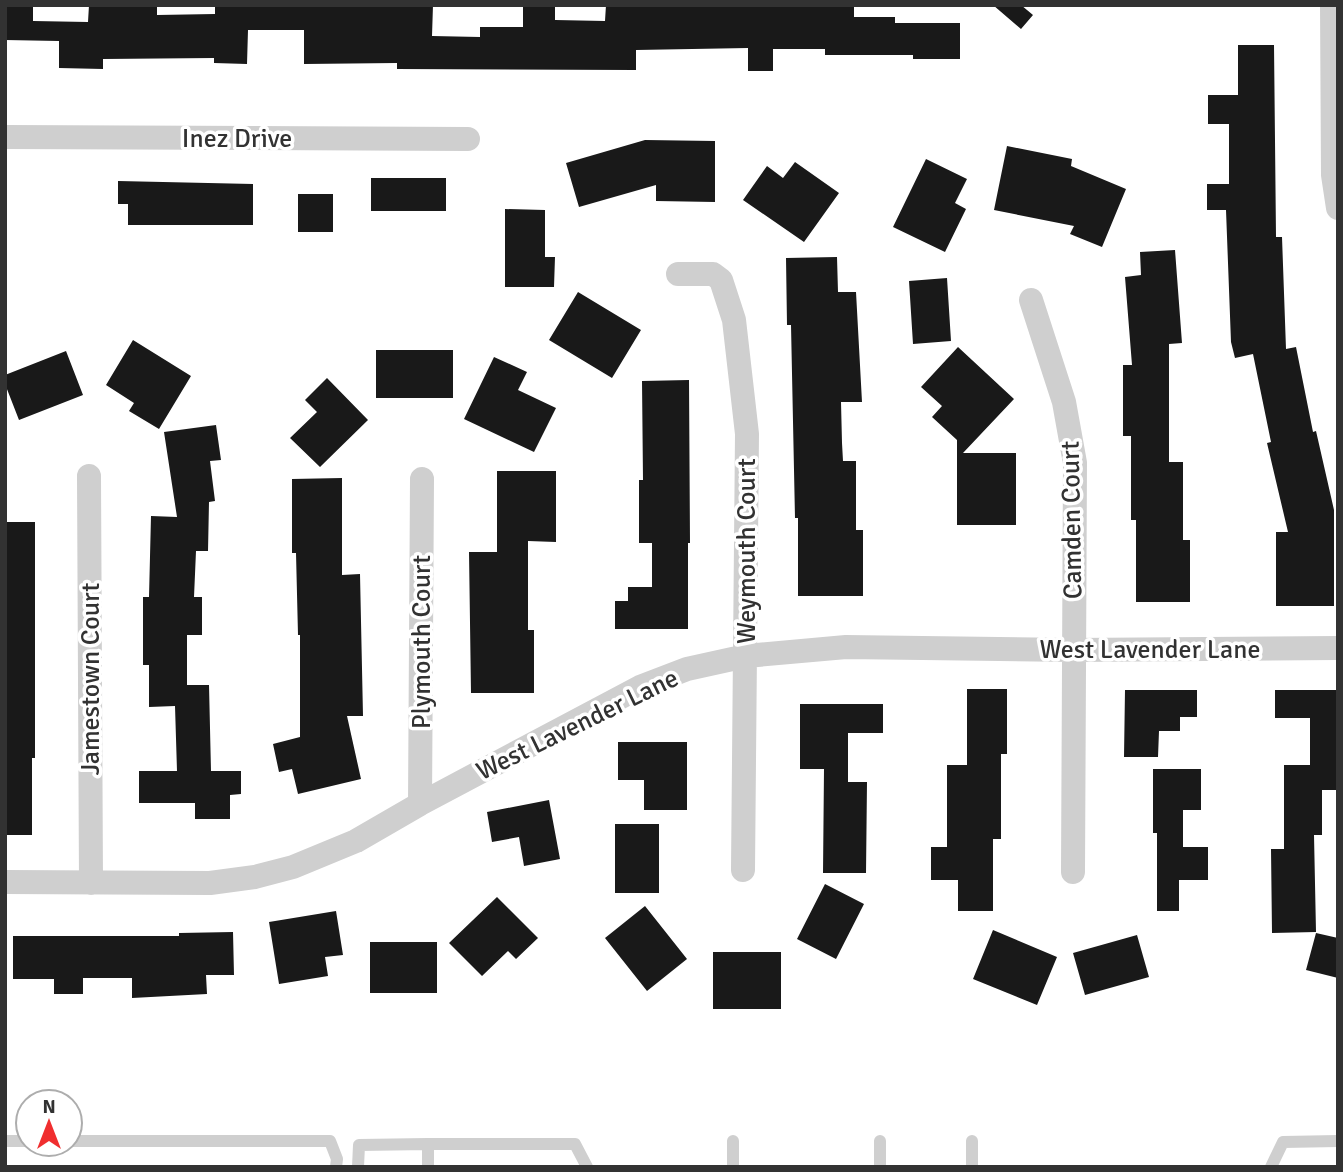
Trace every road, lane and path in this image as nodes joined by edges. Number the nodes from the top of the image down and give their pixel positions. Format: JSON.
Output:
{"nodes":[{"id":1,"x":1332,"y":5,"type":"edge"},
{"id":2,"x":5,"y":137,"type":"edge"},
{"id":3,"x":468,"y":139,"type":"dead end"},
{"id":4,"x":1338,"y":208,"type":"edge"},
{"id":5,"x":678,"y":274,"type":"dead end"},
{"id":6,"x":1031,"y":300,"type":"dead end"},
{"id":7,"x":89,"y":476,"type":"dead end"},
{"id":8,"x":422,"y":479,"type":"dead end"},
{"id":9,"x":1338,"y":648,"type":"edge"},
{"id":10,"x":1073,"y":650,"type":"junction"},
{"id":11,"x":746,"y":656,"type":"junction"},
{"id":12,"x":420,"y":804,"type":"junction"},
{"id":13,"x":743,"y":870,"type":"dead end"},
{"id":14,"x":1073,"y":872,"type":"dead end"},
{"id":15,"x":5,"y":882,"type":"edge"},
{"id":16,"x":91,"y":883,"type":"junction"},
{"id":17,"x":1338,"y":1140,"type":"edge"},
{"id":18,"x":84,"y":1141,"type":"edge"},
{"id":19,"x":733,"y":1141,"type":"dead end"},
{"id":20,"x":880,"y":1141,"type":"dead end"},
{"id":21,"x":972,"y":1141,"type":"dead end"},
{"id":22,"x":428,"y":1144,"type":"junction"},
{"id":23,"x":336,"y":1167,"type":"edge"},
{"id":24,"x":359,"y":1167,"type":"edge"},
{"id":25,"x":428,"y":1167,"type":"edge"},
{"id":26,"x":587,"y":1167,"type":"edge"},
{"id":27,"x":733,"y":1167,"type":"edge"},
{"id":28,"x":880,"y":1167,"type":"edge"},
{"id":29,"x":972,"y":1167,"type":"edge"},
{"id":30,"x":1270,"y":1167,"type":"edge"}],
"edges":[{"from":1,"to":4,"type":"street"},
{"from":2,"to":3,"type":"street","name":"Inez Drive"},
{"from":5,"to":11,"type":"street","name":"Weymouth Court"},
{"from":6,"to":10,"type":"street","name":"Camden Court"},
{"from":7,"to":16,"type":"street","name":"Jamestown Court"},
{"from":8,"to":12,"type":"street","name":"Plymouth Court"},
{"from":9,"to":10,"type":"street","name":"West Lavender Lane"},
{"from":10,"to":11,"type":"street","name":"West Lavender Lane"},
{"from":10,"to":14,"type":"street","name":"Camden Court"},
{"from":11,"to":12,"type":"street","name":"West Lavender Lane"},
{"from":11,"to":13,"type":"street","name":"Weymouth Court"},
{"from":12,"to":16,"type":"street","name":"West Lavender Lane"},
{"from":15,"to":16,"type":"street","name":"West Lavender Lane"},
{"from":17,"to":30,"type":"lane"},
{"from":18,"to":23,"type":"lane"},
{"from":19,"to":27,"type":"lane"},
{"from":20,"to":28,"type":"lane"},
{"from":21,"to":29,"type":"lane"},
{"from":22,"to":24,"type":"lane"},
{"from":22,"to":25,"type":"lane"},
{"from":22,"to":26,"type":"lane"}]}
